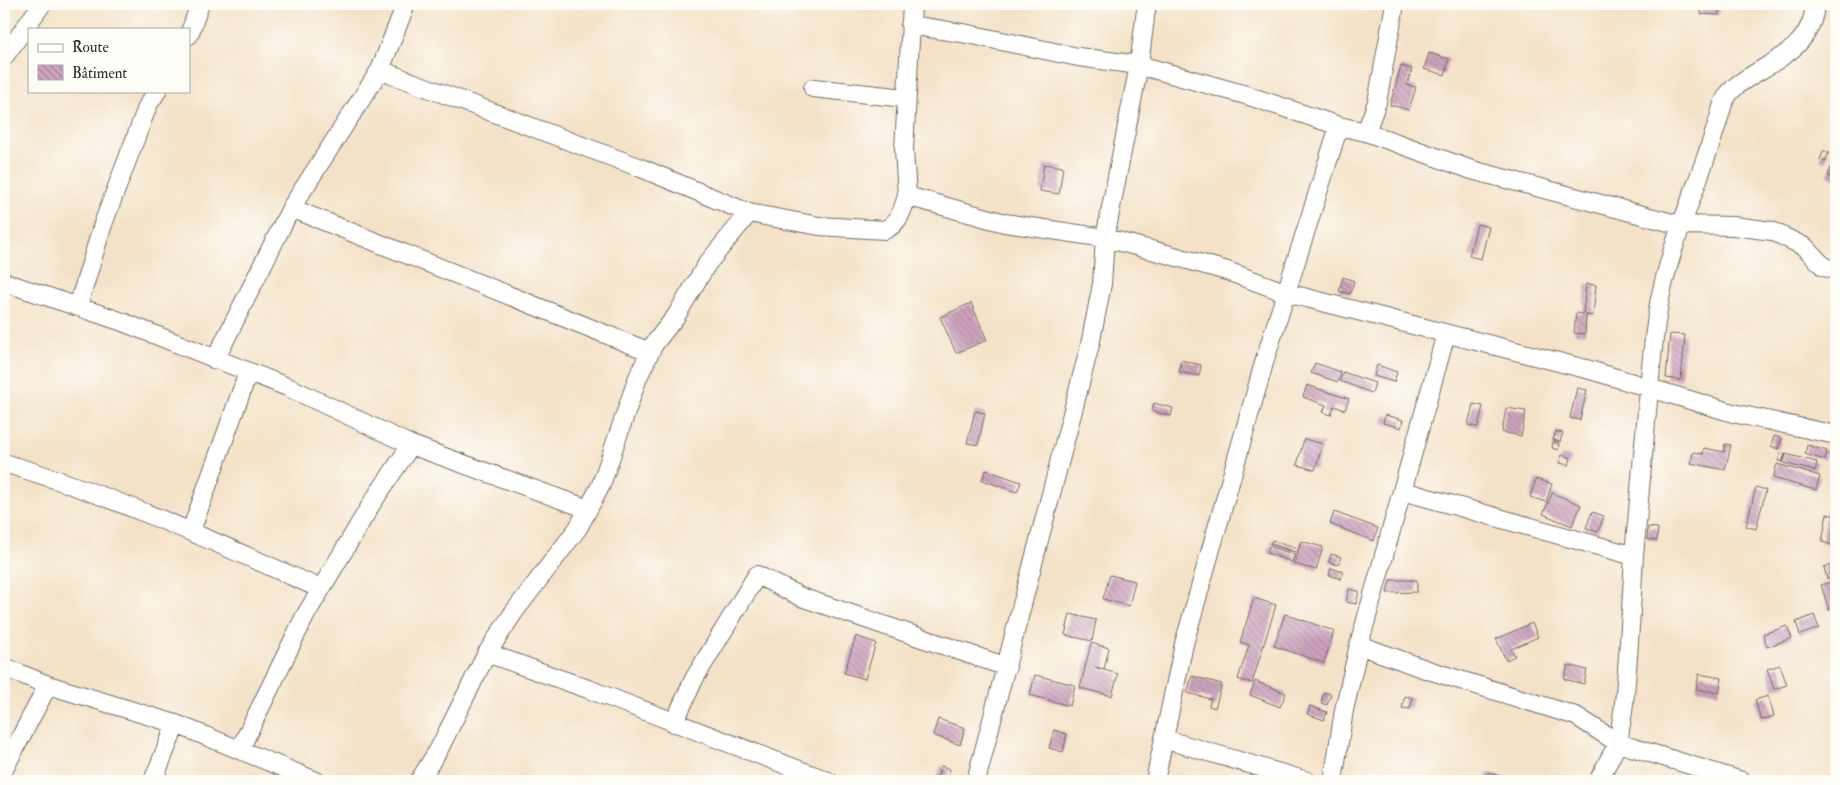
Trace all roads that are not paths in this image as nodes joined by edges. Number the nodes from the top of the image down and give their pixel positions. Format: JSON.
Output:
{"nodes":[{"id":1,"x":42,"y":4,"type":"edge"},
{"id":2,"x":200,"y":4,"type":"edge"},
{"id":3,"x":406,"y":4,"type":"edge"},
{"id":4,"x":912,"y":4,"type":"edge"},
{"id":5,"x":1394,"y":4,"type":"edge"},
{"id":6,"x":1815,"y":4,"type":"edge"},
{"id":7,"x":1146,"y":10,"type":"dead end"},
{"id":8,"x":910,"y":25,"type":"junction"},
{"id":9,"x":190,"y":32,"type":"edge"},
{"id":10,"x":4,"y":57,"type":"edge"},
{"id":11,"x":1139,"y":65,"type":"junction"},
{"id":12,"x":380,"y":70,"type":"junction"},
{"id":13,"x":813,"y":88,"type":"dead end"},
{"id":14,"x":156,"y":92,"type":"edge"},
{"id":15,"x":905,"y":98,"type":"junction"},
{"id":16,"x":1339,"y":126,"type":"junction"},
{"id":17,"x":1366,"y":132,"type":"junction"},
{"id":18,"x":907,"y":196,"type":"junction"},
{"id":19,"x":291,"y":208,"type":"junction"},
{"id":20,"x":749,"y":213,"type":"junction"},
{"id":21,"x":1680,"y":225,"type":"junction"},
{"id":22,"x":1105,"y":238,"type":"junction"},
{"id":23,"x":1836,"y":270,"type":"edge"},
{"id":24,"x":4,"y":282,"type":"edge"},
{"id":25,"x":1287,"y":293,"type":"junction"},
{"id":26,"x":78,"y":306,"type":"junction"},
{"id":27,"x":1446,"y":334,"type":"junction"},
{"id":28,"x":650,"y":352,"type":"junction"},
{"id":29,"x":216,"y":360,"type":"junction"},
{"id":30,"x":248,"y":372,"type":"junction"},
{"id":31,"x":1649,"y":387,"type":"junction"},
{"id":32,"x":1836,"y":435,"type":"edge"},
{"id":33,"x":411,"y":445,"type":"junction"},
{"id":34,"x":4,"y":463,"type":"edge"},
{"id":35,"x":1403,"y":491,"type":"junction"},
{"id":36,"x":588,"y":509,"type":"junction"},
{"id":37,"x":191,"y":531,"type":"junction"},
{"id":38,"x":1634,"y":556,"type":"junction"},
{"id":39,"x":321,"y":589,"type":"junction"},
{"id":40,"x":1359,"y":645,"type":"junction"},
{"id":41,"x":487,"y":653,"type":"junction"},
{"id":42,"x":4,"y":667,"type":"edge"},
{"id":43,"x":1007,"y":667,"type":"junction"},
{"id":44,"x":48,"y":685,"type":"junction"},
{"id":45,"x":674,"y":723,"type":"junction"},
{"id":46,"x":176,"y":724,"type":"junction"},
{"id":47,"x":1164,"y":739,"type":"junction"},
{"id":48,"x":1618,"y":744,"type":"junction"},
{"id":49,"x":240,"y":749,"type":"junction"},
{"id":50,"x":4,"y":769,"type":"edge"},
{"id":51,"x":153,"y":781,"type":"edge"},
{"id":52,"x":316,"y":781,"type":"edge"},
{"id":53,"x":419,"y":781,"type":"edge"},
{"id":54,"x":828,"y":781,"type":"edge"},
{"id":55,"x":976,"y":781,"type":"edge"},
{"id":56,"x":1155,"y":781,"type":"edge"},
{"id":57,"x":1307,"y":781,"type":"edge"},
{"id":58,"x":1333,"y":781,"type":"edge"},
{"id":59,"x":1598,"y":781,"type":"edge"},
{"id":60,"x":1742,"y":781,"type":"edge"}],
"edges":[{"from":1,"to":10,"type":"street"},
{"from":2,"to":9,"type":"street"},
{"from":3,"to":12,"type":"street"},
{"from":4,"to":8,"type":"street"},
{"from":5,"to":17,"type":"street"},
{"from":6,"to":21,"type":"street"},
{"from":7,"to":11,"type":"street"},
{"from":8,"to":11,"type":"street"},
{"from":8,"to":15,"type":"street"},
{"from":11,"to":16,"type":"street"},
{"from":11,"to":22,"type":"street"},
{"from":12,"to":19,"type":"street"},
{"from":12,"to":20,"type":"street"},
{"from":13,"to":15,"type":"street"},
{"from":14,"to":26,"type":"street"},
{"from":15,"to":18,"type":"street"},
{"from":16,"to":17,"type":"street"},
{"from":16,"to":25,"type":"street"},
{"from":17,"to":21,"type":"street"},
{"from":18,"to":20,"type":"street"},
{"from":18,"to":22,"type":"street"},
{"from":19,"to":28,"type":"street"},
{"from":19,"to":29,"type":"street"},
{"from":20,"to":28,"type":"street"},
{"from":21,"to":23,"type":"street"},
{"from":21,"to":31,"type":"street"},
{"from":22,"to":25,"type":"street"},
{"from":22,"to":43,"type":"street"},
{"from":24,"to":26,"type":"street"},
{"from":25,"to":27,"type":"street"},
{"from":25,"to":47,"type":"street"},
{"from":26,"to":29,"type":"street"},
{"from":27,"to":31,"type":"street"},
{"from":27,"to":35,"type":"street"},
{"from":28,"to":36,"type":"street"},
{"from":29,"to":30,"type":"street"},
{"from":30,"to":33,"type":"street"},
{"from":30,"to":37,"type":"street"},
{"from":31,"to":32,"type":"street"},
{"from":31,"to":38,"type":"street"},
{"from":33,"to":36,"type":"street"},
{"from":33,"to":39,"type":"street"},
{"from":34,"to":37,"type":"street"},
{"from":35,"to":38,"type":"street"},
{"from":35,"to":40,"type":"street"},
{"from":36,"to":41,"type":"street"},
{"from":37,"to":39,"type":"street"},
{"from":38,"to":48,"type":"street"},
{"from":39,"to":49,"type":"street"},
{"from":40,"to":48,"type":"street"},
{"from":40,"to":58,"type":"street"},
{"from":41,"to":45,"type":"street"},
{"from":41,"to":53,"type":"street"},
{"from":42,"to":44,"type":"street"},
{"from":43,"to":45,"type":"street"},
{"from":43,"to":55,"type":"street"},
{"from":44,"to":46,"type":"street"},
{"from":44,"to":50,"type":"street"},
{"from":45,"to":54,"type":"street"},
{"from":46,"to":49,"type":"street"},
{"from":46,"to":51,"type":"street"},
{"from":47,"to":56,"type":"street"},
{"from":47,"to":57,"type":"street"},
{"from":48,"to":59,"type":"street"},
{"from":48,"to":60,"type":"street"},
{"from":49,"to":52,"type":"street"}]}
